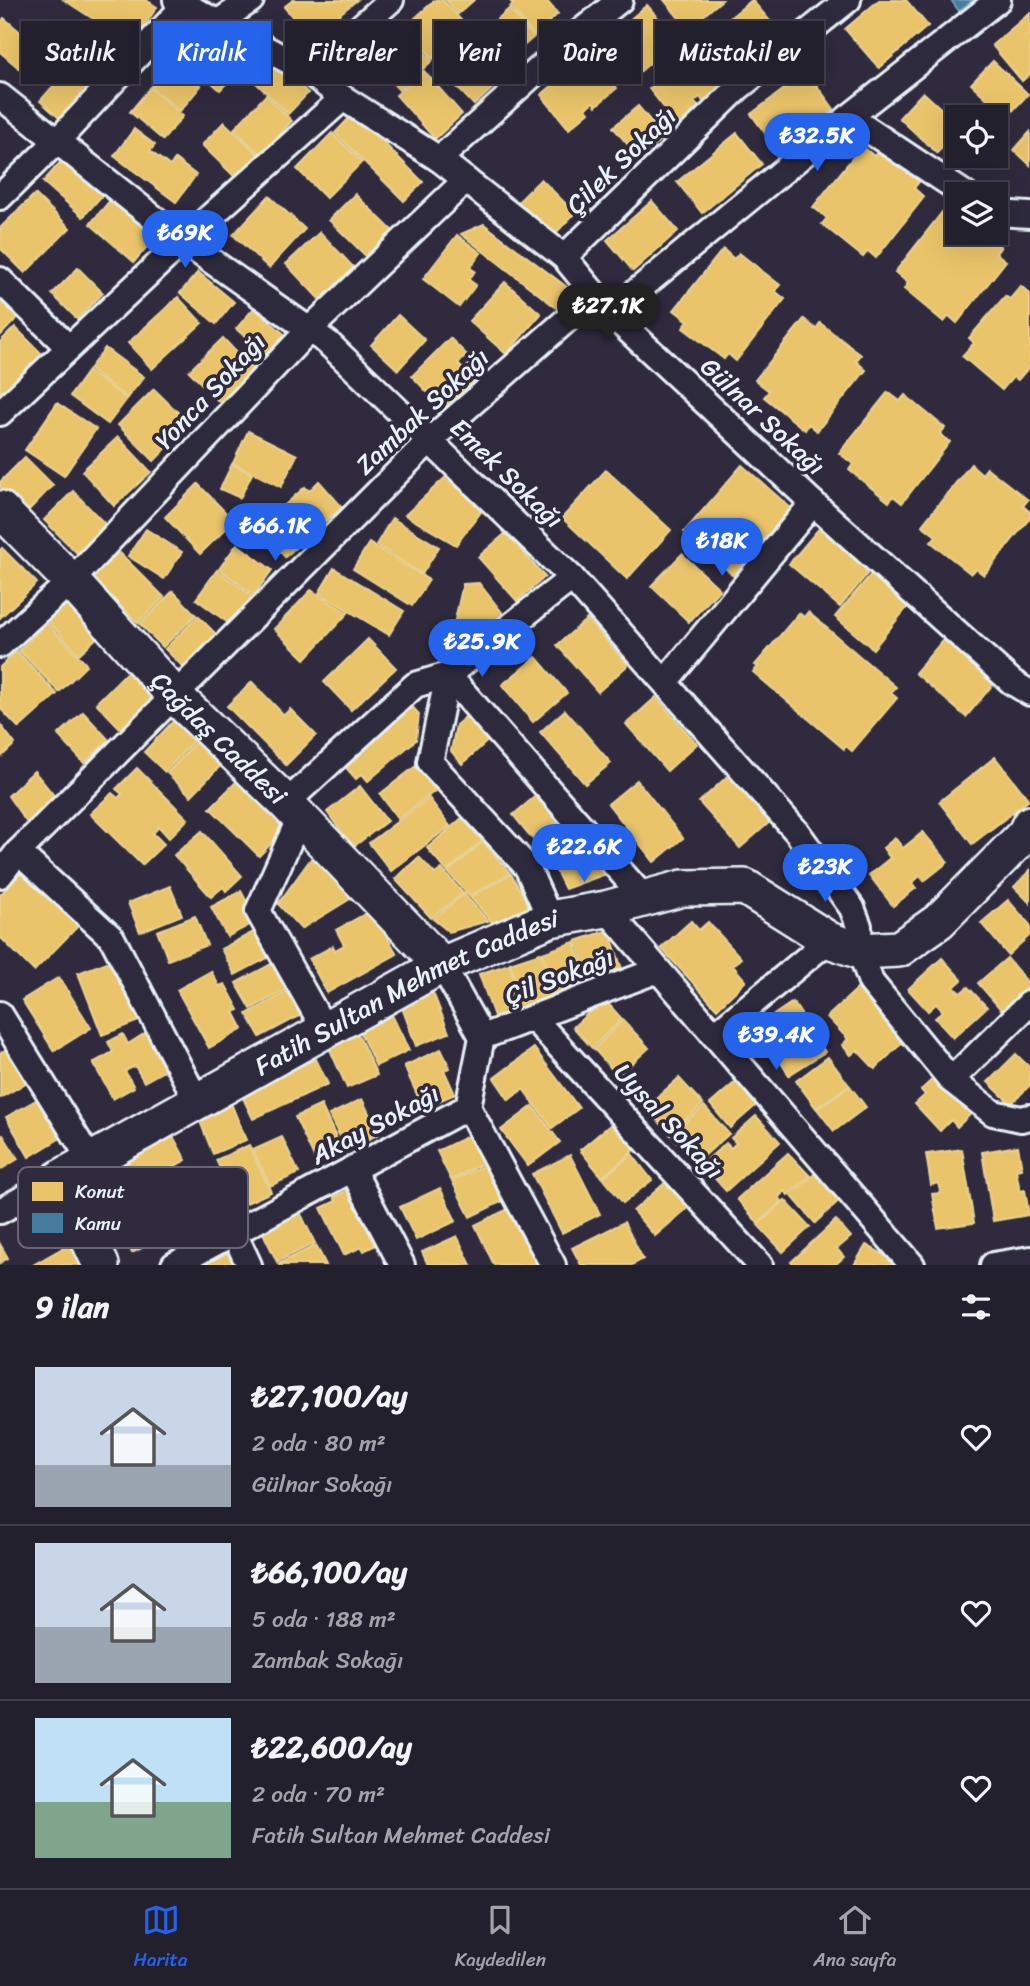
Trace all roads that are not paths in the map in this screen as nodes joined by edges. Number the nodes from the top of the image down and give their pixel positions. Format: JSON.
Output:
{"nodes":[{"id":1,"x":251,"y":0,"type":"edge"},
{"id":2,"x":391,"y":0,"type":"edge"},
{"id":3,"x":620,"y":0,"type":"edge"},
{"id":4,"x":848,"y":0,"type":"edge"},
{"id":5,"x":998,"y":0,"type":"edge"},
{"id":6,"x":181,"y":3,"type":"edge"},
{"id":7,"x":213,"y":21,"type":"edge"},
{"id":8,"x":220,"y":21,"type":"edge"},
{"id":9,"x":367,"y":21,"type":"edge"},
{"id":10,"x":324,"y":84,"type":"edge"},
{"id":11,"x":0,"y":96,"type":"edge"},
{"id":12,"x":342,"y":99,"type":"junction"},
{"id":13,"x":849,"y":117,"type":"junction"},
{"id":14,"x":56,"y":142,"type":"junction"},
{"id":15,"x":439,"y":159,"type":"junction"},
{"id":16,"x":466,"y":180,"type":"junction"},
{"id":17,"x":947,"y":182,"type":"edge"},
{"id":18,"x":0,"y":197,"type":"edge"},
{"id":19,"x":1008,"y":213,"type":"edge"},
{"id":20,"x":1030,"y":215,"type":"edge"},
{"id":21,"x":183,"y":241,"type":"junction"},
{"id":22,"x":564,"y":257,"type":"junction"},
{"id":23,"x":0,"y":280,"type":"edge"},
{"id":24,"x":603,"y":304,"type":"junction"},
{"id":25,"x":310,"y":329,"type":"junction"},
{"id":26,"x":68,"y":347,"type":"junction"},
{"id":27,"x":0,"y":413,"type":"edge"},
{"id":28,"x":430,"y":440,"type":"junction"},
{"id":29,"x":813,"y":503,"type":"junction"},
{"id":30,"x":0,"y":509,"type":"edge"},
{"id":31,"x":572,"y":578,"type":"junction"},
{"id":32,"x":71,"y":581,"type":"junction"},
{"id":33,"x":0,"y":645,"type":"edge"},
{"id":34,"x":448,"y":675,"type":"junction"},
{"id":35,"x":665,"y":682,"type":"junction"},
{"id":36,"x":1030,"y":693,"type":"edge"},
{"id":37,"x":175,"y":696,"type":"junction"},
{"id":38,"x":293,"y":810,"type":"junction"},
{"id":39,"x":1028,"y":832,"type":"edge"},
{"id":40,"x":18,"y":852,"type":"junction"},
{"id":41,"x":0,"y":875,"type":"edge"},
{"id":42,"x":644,"y":898,"type":"junction"},
{"id":43,"x":606,"y":909,"type":"junction"},
{"id":44,"x":550,"y":919,"type":"junction"},
{"id":45,"x":853,"y":958,"type":"junction"},
{"id":46,"x":442,"y":965,"type":"junction"},
{"id":47,"x":658,"y":970,"type":"junction"},
{"id":48,"x":1030,"y":1003,"type":"edge"},
{"id":49,"x":0,"y":1014,"type":"edge"},
{"id":50,"x":533,"y":1018,"type":"junction"},
{"id":51,"x":325,"y":1030,"type":"junction"},
{"id":52,"x":714,"y":1035,"type":"junction"},
{"id":53,"x":482,"y":1037,"type":"junction"},
{"id":54,"x":951,"y":1080,"type":"junction"},
{"id":55,"x":197,"y":1101,"type":"junction"},
{"id":56,"x":468,"y":1107,"type":"junction"},
{"id":57,"x":1030,"y":1117,"type":"edge"},
{"id":58,"x":91,"y":1161,"type":"junction"},
{"id":59,"x":80,"y":1167,"type":"edge"},
{"id":60,"x":352,"y":1169,"type":"junction"},
{"id":61,"x":18,"y":1201,"type":"edge"},
{"id":62,"x":0,"y":1211,"type":"edge"},
{"id":63,"x":248,"y":1225,"type":"edge"},
{"id":64,"x":93,"y":1248,"type":"edge"},
{"id":65,"x":206,"y":1248,"type":"edge"},
{"id":66,"x":241,"y":1248,"type":"edge"},
{"id":67,"x":1030,"y":1259,"type":"edge"},
{"id":68,"x":101,"y":1265,"type":"edge"},
{"id":69,"x":174,"y":1265,"type":"edge"},
{"id":70,"x":249,"y":1265,"type":"edge"},
{"id":71,"x":402,"y":1265,"type":"edge"},
{"id":72,"x":552,"y":1265,"type":"edge"},
{"id":73,"x":760,"y":1265,"type":"edge"},
{"id":74,"x":912,"y":1265,"type":"edge"},
{"id":75,"x":993,"y":1265,"type":"edge"}],
"edges":[{"from":1,"to":8,"type":"street"},
{"from":2,"to":9,"type":"street"},
{"from":3,"to":15,"type":"street"},
{"from":4,"to":22,"type":"street","name":"Çilek Sokağı"},
{"from":5,"to":13,"type":"street","name":"Zambak Sokağı"},
{"from":6,"to":7,"type":"street","name":"Gülnar Sokağı"},
{"from":6,"to":14,"type":"street"},
{"from":10,"to":12,"type":"street","name":"Gülnar Sokağı"},
{"from":11,"to":14,"type":"street","name":"Emek Sokağı"},
{"from":12,"to":15,"type":"street","name":"Gülnar Sokağı"},
{"from":12,"to":21,"type":"street"},
{"from":13,"to":17,"type":"street"},
{"from":13,"to":24,"type":"street","name":"Zambak Sokağı"},
{"from":14,"to":18,"type":"street"},
{"from":14,"to":21,"type":"street","name":"Emek Sokağı"},
{"from":15,"to":16,"type":"street","name":"Gülnar Sokağı"},
{"from":16,"to":22,"type":"street","name":"Gülnar Sokağı"},
{"from":16,"to":25,"type":"street","name":"Yonca Sokağı"},
{"from":19,"to":20,"type":"street"},
{"from":21,"to":25,"type":"street","name":"Emek Sokağı"},
{"from":21,"to":26,"type":"street"},
{"from":22,"to":24,"type":"street","name":"Gülnar Sokağı"},
{"from":23,"to":26,"type":"street"},
{"from":24,"to":28,"type":"street","name":"Zambak Sokağı"},
{"from":24,"to":29,"type":"street","name":"Gülnar Sokağı"},
{"from":25,"to":28,"type":"street","name":"Emek Sokağı"},
{"from":25,"to":32,"type":"street","name":"Yonca Sokağı"},
{"from":26,"to":27,"type":"street"},
{"from":28,"to":31,"type":"street","name":"Emek Sokağı"},
{"from":28,"to":37,"type":"street","name":"Zambak Sokağı"},
{"from":29,"to":35,"type":"street"},
{"from":29,"to":36,"type":"street","name":"Gülnar Sokağı"},
{"from":30,"to":32,"type":"street","name":"Çağdaş Caddesi"},
{"from":31,"to":34,"type":"street"},
{"from":31,"to":35,"type":"street","name":"Emek Sokağı"},
{"from":32,"to":33,"type":"street","name":"Yonca Sokağı"},
{"from":32,"to":37,"type":"street","name":"Çağdaş Caddesi"},
{"from":34,"to":38,"type":"street"},
{"from":34,"to":42,"type":"street"},
{"from":34,"to":44,"type":"street"},
{"from":35,"to":45,"type":"street","name":"Emek Sokağı"},
{"from":37,"to":38,"type":"street","name":"Çağdaş Caddesi"},
{"from":37,"to":40,"type":"street","name":"Zambak Sokağı"},
{"from":38,"to":46,"type":"street","name":"Çağdaş Caddesi"},
{"from":38,"to":51,"type":"street"},
{"from":39,"to":45,"type":"street"},
{"from":40,"to":41,"type":"street","name":"Zambak Sokağı"},
{"from":40,"to":55,"type":"street"},
{"from":42,"to":43,"type":"street","name":"Fatih Sultan Mehmet Caddesi"},
{"from":42,"to":45,"type":"street","name":"Fatih Sultan Mehmet Caddesi"},
{"from":43,"to":44,"type":"street","name":"Fatih Sultan Mehmet Caddesi"},
{"from":43,"to":47,"type":"street"},
{"from":44,"to":46,"type":"street","name":"Fatih Sultan Mehmet Caddesi"},
{"from":45,"to":52,"type":"street"},
{"from":45,"to":54,"type":"street"},
{"from":46,"to":51,"type":"street","name":"Fatih Sultan Mehmet Caddesi"},
{"from":46,"to":53,"type":"street"},
{"from":47,"to":50,"type":"street","name":"Çil Sokağı"},
{"from":47,"to":52,"type":"street"},
{"from":48,"to":54,"type":"street"},
{"from":49,"to":58,"type":"street"},
{"from":50,"to":53,"type":"street","name":"Çil Sokağı"},
{"from":50,"to":73,"type":"street","name":"Uysal Sokağı"},
{"from":51,"to":55,"type":"street","name":"Fatih Sultan Mehmet Caddesi"},
{"from":52,"to":74,"type":"street"},
{"from":53,"to":56,"type":"street","name":"Akay Sokağı"},
{"from":54,"to":57,"type":"street"},
{"from":55,"to":58,"type":"street","name":"Fatih Sultan Mehmet Caddesi"},
{"from":56,"to":60,"type":"street","name":"Akay Sokağı"},
{"from":56,"to":72,"type":"street"},
{"from":58,"to":59,"type":"street","name":"Fatih Sultan Mehmet Caddesi"},
{"from":60,"to":63,"type":"street","name":"Akay Sokağı"},
{"from":60,"to":71,"type":"street"},
{"from":61,"to":62,"type":"street","name":"Fatih Sultan Mehmet Caddesi"},
{"from":64,"to":68,"type":"street"},
{"from":65,"to":69,"type":"street","name":"Akay Sokağı"},
{"from":66,"to":70,"type":"street"},
{"from":67,"to":75,"type":"street"}]}
